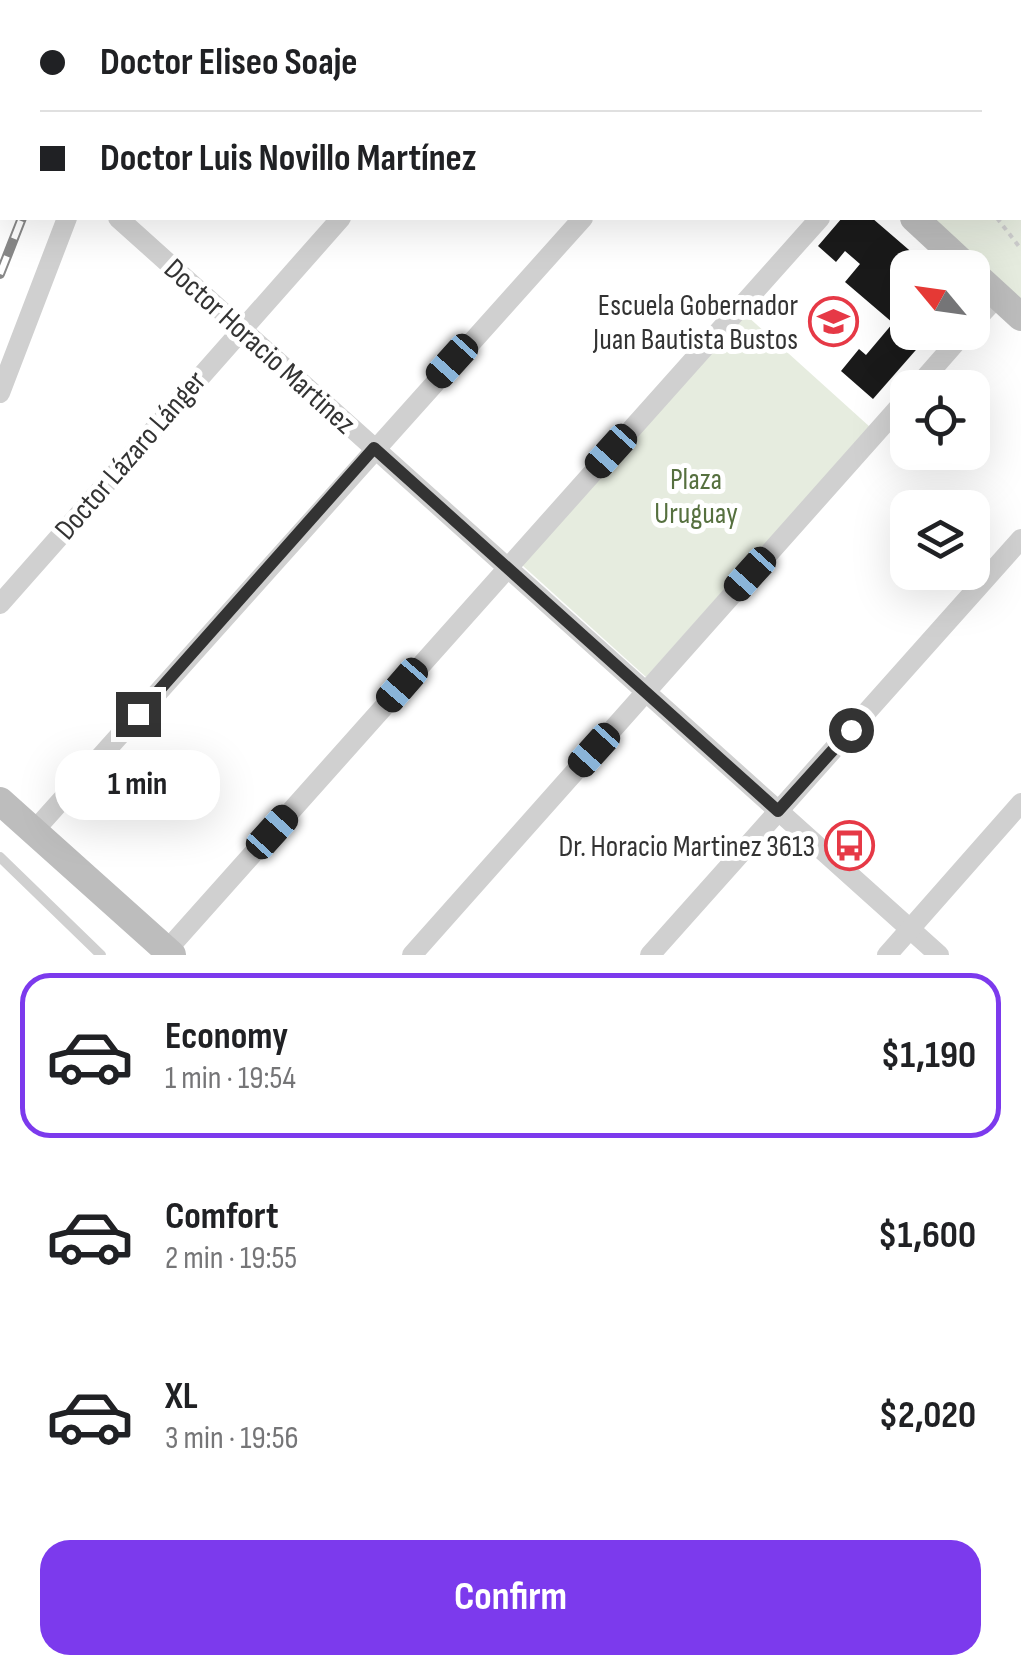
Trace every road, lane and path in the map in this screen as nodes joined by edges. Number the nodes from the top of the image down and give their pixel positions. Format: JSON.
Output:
{"nodes":[{"id":1,"x":66,"y":220,"type":"edge"},
{"id":2,"x":120,"y":220,"type":"edge"},
{"id":3,"x":340,"y":220,"type":"edge"},
{"id":4,"x":581,"y":220,"type":"edge"},
{"id":5,"x":818,"y":220,"type":"edge"},
{"id":6,"x":916,"y":220,"type":"edge"},
{"id":7,"x":999,"y":220,"type":"edge"},
{"id":8,"x":1021,"y":249,"type":"edge"},
{"id":9,"x":948,"y":250,"type":"edge"},
{"id":10,"x":990,"y":289,"type":"edge"},
{"id":11,"x":998,"y":296,"type":"junction"},
{"id":12,"x":990,"y":305,"type":"edge"},
{"id":13,"x":1021,"y":318,"type":"edge"},
{"id":14,"x":241,"y":328,"type":"junction"},
{"id":15,"x":949,"y":350,"type":"edge"},
{"id":16,"x":932,"y":370,"type":"edge"},
{"id":17,"x":0,"y":393,"type":"edge"},
{"id":18,"x":890,"y":418,"type":"edge"},
{"id":19,"x":374,"y":448,"type":"junction"},
{"id":20,"x":1021,"y":539,"type":"edge"},
{"id":21,"x":507,"y":567,"type":"junction"},
{"id":22,"x":0,"y":604,"type":"edge"},
{"id":23,"x":645,"y":692,"type":"junction"},
{"id":24,"x":0,"y":802,"type":"edge"},
{"id":25,"x":1021,"y":803,"type":"edge"},
{"id":26,"x":778,"y":811,"type":"junction"},
{"id":27,"x":34,"y":832,"type":"junction"},
{"id":28,"x":0,"y":857,"type":"edge"},
{"id":29,"x":910,"y":929,"type":"junction"},
{"id":30,"x":170,"y":952,"type":"edge"},
{"id":31,"x":101,"y":955,"type":"edge"},
{"id":32,"x":412,"y":955,"type":"edge"},
{"id":33,"x":650,"y":955,"type":"edge"},
{"id":34,"x":887,"y":955,"type":"edge"},
{"id":35,"x":938,"y":955,"type":"edge"}],
"edges":[{"from":1,"to":17,"type":"street"},
{"from":2,"to":14,"type":"street","name":"Doctor Horacio Martinez"},
{"from":3,"to":14,"type":"street","name":"Doctor Lázaro Lánger"},
{"from":4,"to":19,"type":"street"},
{"from":5,"to":21,"type":"street"},
{"from":6,"to":9,"type":"street"},
{"from":7,"to":8,"type":"path"},
{"from":10,"to":11,"type":"street"},
{"from":11,"to":12,"type":"street"},
{"from":11,"to":13,"type":"street"},
{"from":14,"to":19,"type":"street","name":"Doctor Horacio Martinez"},
{"from":14,"to":22,"type":"street","name":"Doctor Lázaro Lánger"},
{"from":15,"to":16,"type":"street"},
{"from":18,"to":23,"type":"street"},
{"from":19,"to":21,"type":"street","name":"Doctor Horacio Martinez"},
{"from":19,"to":27,"type":"street"},
{"from":20,"to":26,"type":"street"},
{"from":21,"to":23,"type":"street","name":"Doctor Horacio Martinez"},
{"from":21,"to":30,"type":"street"},
{"from":23,"to":26,"type":"street","name":"Doctor Horacio Martinez"},
{"from":23,"to":32,"type":"street"},
{"from":24,"to":27,"type":"street"},
{"from":25,"to":29,"type":"street"},
{"from":26,"to":29,"type":"street","name":"Doctor Horacio Martinez"},
{"from":26,"to":33,"type":"street"},
{"from":27,"to":30,"type":"street"},
{"from":28,"to":31,"type":"lane"},
{"from":29,"to":34,"type":"street"},
{"from":29,"to":35,"type":"street","name":"Doctor Horacio Martinez"}]}
